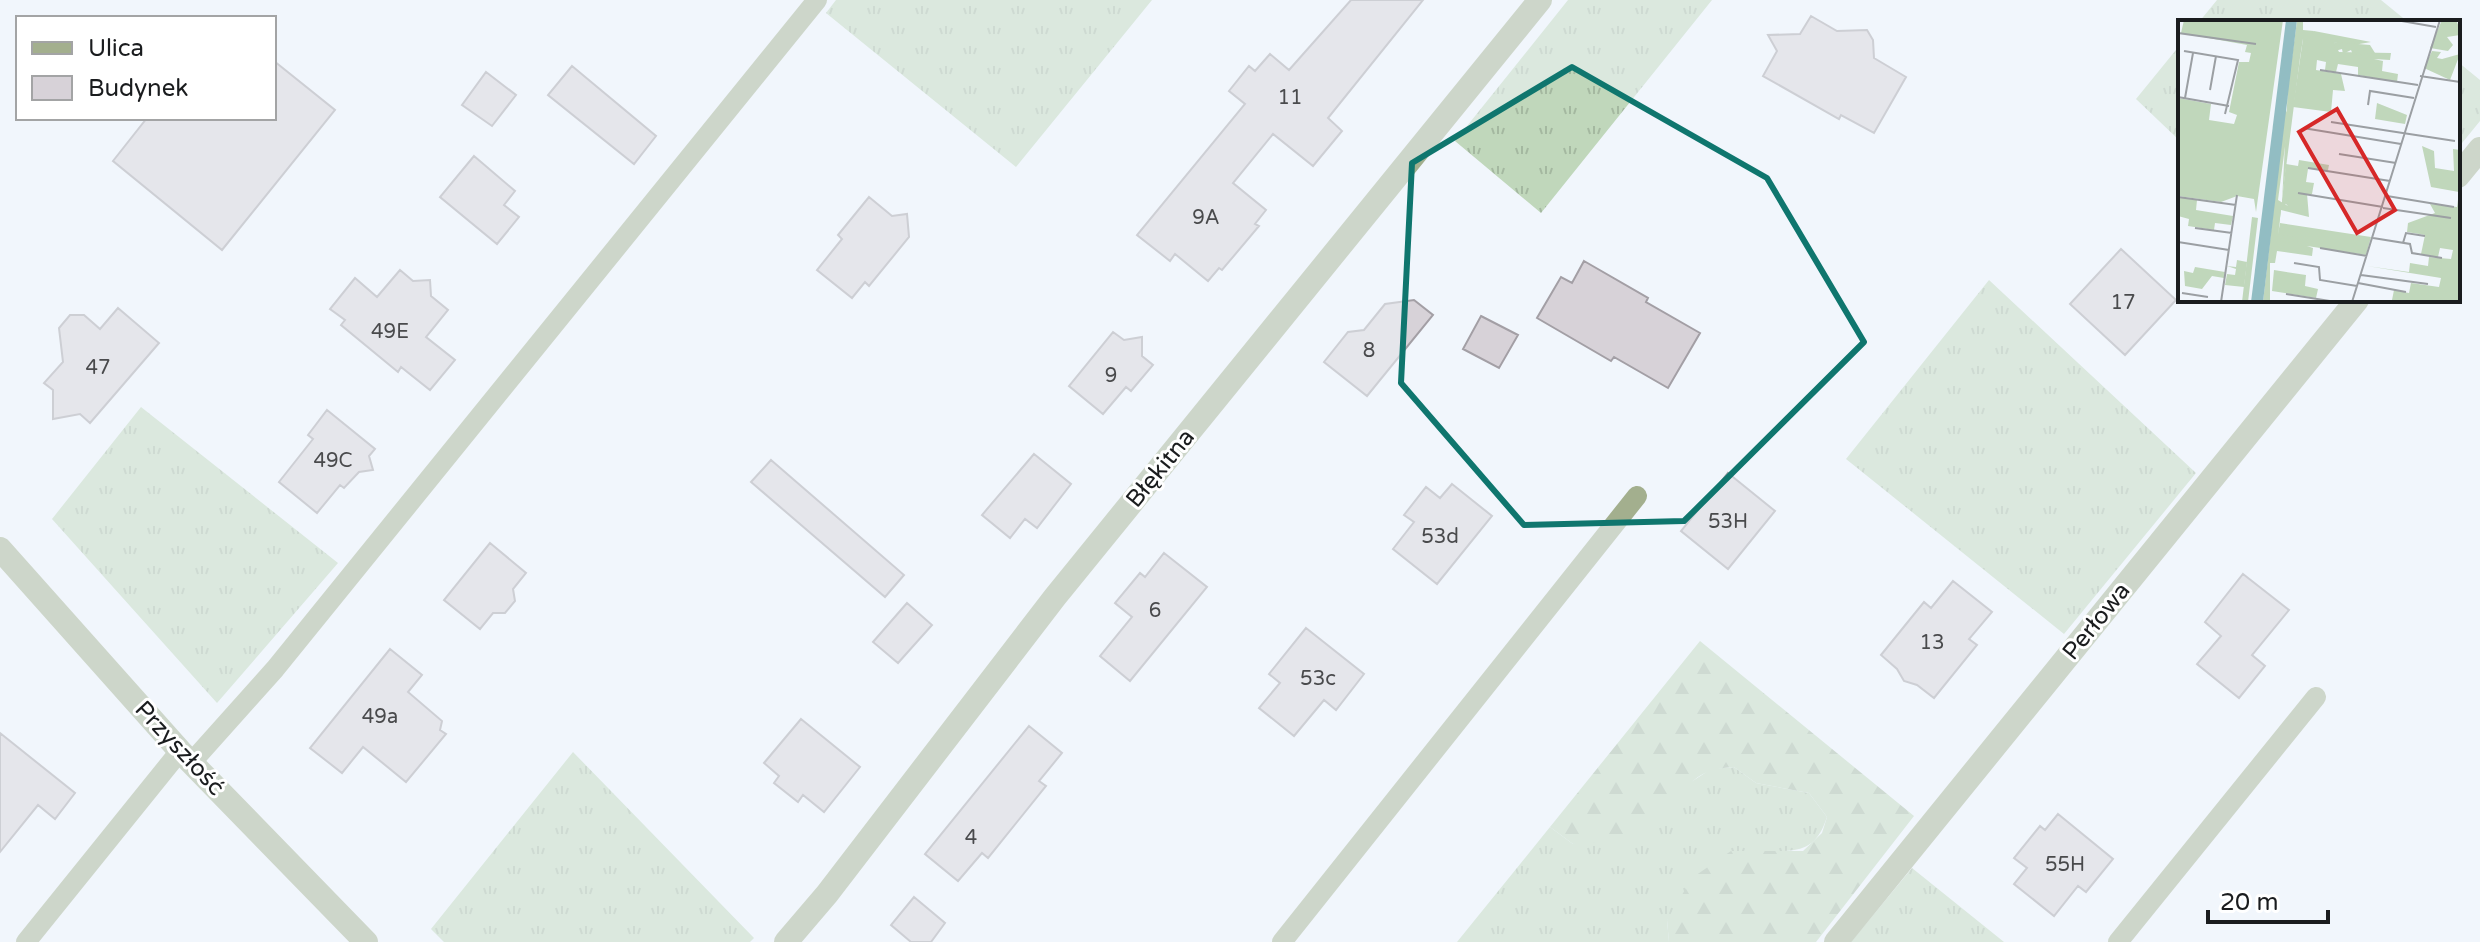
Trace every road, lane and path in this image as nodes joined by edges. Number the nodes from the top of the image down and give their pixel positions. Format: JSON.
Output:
{"nodes":[{"id":1,"x":817,"y":0,"type":"edge"},
{"id":2,"x":1540,"y":0,"type":"edge"},
{"id":3,"x":2480,"y":149,"type":"edge"},
{"id":4,"x":2460,"y":174,"type":"edge"},
{"id":5,"x":2355,"y":302,"type":"edge"},
{"id":6,"x":1637,"y":496,"type":"dead end"},
{"id":7,"x":0,"y":549,"type":"edge"},
{"id":8,"x":2316,"y":697,"type":"dead end"},
{"id":9,"x":186,"y":757,"type":"junction"},
{"id":10,"x":363,"y":941,"type":"edge"},
{"id":11,"x":26,"y":942,"type":"edge"},
{"id":12,"x":786,"y":942,"type":"edge"},
{"id":13,"x":1282,"y":942,"type":"edge"},
{"id":14,"x":1836,"y":942,"type":"edge"},
{"id":15,"x":2118,"y":942,"type":"edge"}],
"edges":[{"from":1,"to":9,"type":"lane"},
{"from":2,"to":12,"type":"street","name":"Błękitna"},
{"from":3,"to":4,"type":"street"},
{"from":5,"to":14,"type":"street","name":"Perłowa"},
{"from":6,"to":13,"type":"lane"},
{"from":7,"to":9,"type":"street","name":"Przyszłość"},
{"from":8,"to":15,"type":"lane"},
{"from":9,"to":10,"type":"street","name":"Przyszłość"},
{"from":9,"to":11,"type":"lane"}]}
